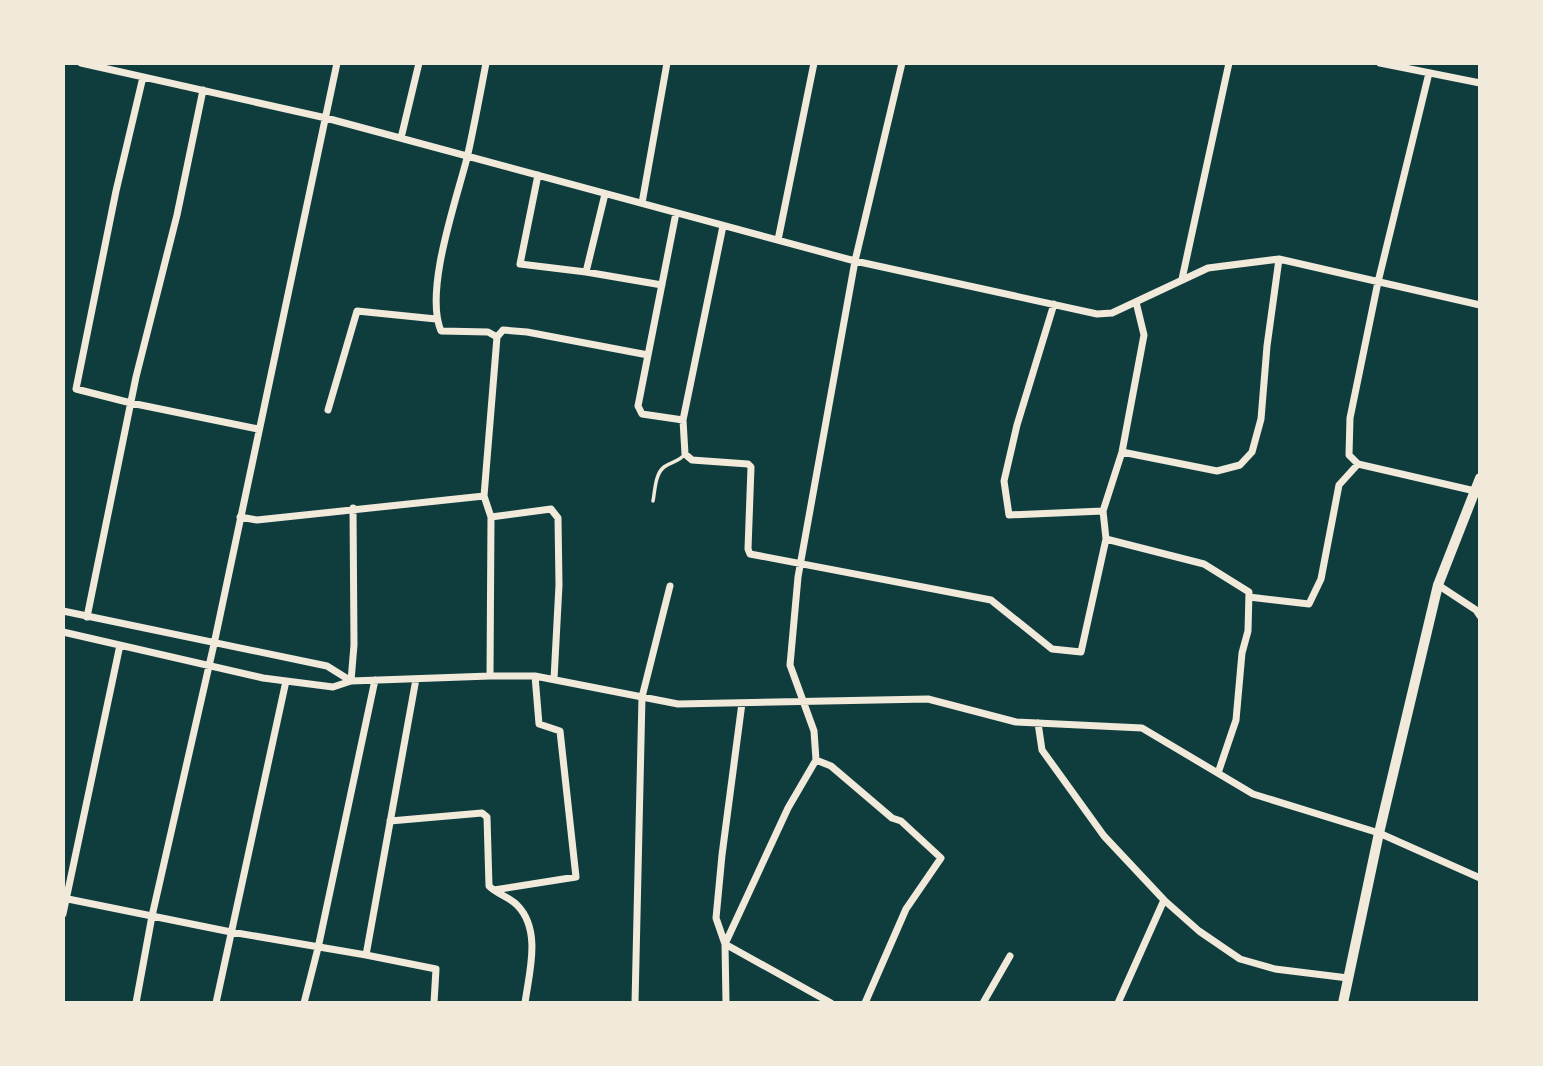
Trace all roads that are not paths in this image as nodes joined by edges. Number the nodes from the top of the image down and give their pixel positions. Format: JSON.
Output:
{"nodes":[{"id":1,"x":81,"y":63,"type":"edge"},
{"id":2,"x":337,"y":63,"type":"edge"},
{"id":3,"x":419,"y":63,"type":"edge"},
{"id":4,"x":486,"y":63,"type":"edge"},
{"id":5,"x":667,"y":63,"type":"edge"},
{"id":6,"x":814,"y":63,"type":"edge"},
{"id":7,"x":902,"y":63,"type":"edge"},
{"id":8,"x":1229,"y":63,"type":"edge"},
{"id":9,"x":1380,"y":63,"type":"edge"},
{"id":10,"x":1429,"y":73,"type":"junction"},
{"id":11,"x":143,"y":77,"type":"junction"},
{"id":12,"x":1480,"y":83,"type":"edge"},
{"id":13,"x":203,"y":90,"type":"junction"},
{"id":14,"x":326,"y":118,"type":"junction"},
{"id":15,"x":401,"y":138,"type":"junction"},
{"id":16,"x":467,"y":156,"type":"junction"},
{"id":17,"x":538,"y":175,"type":"junction"},
{"id":18,"x":605,"y":194,"type":"junction"},
{"id":19,"x":642,"y":203,"type":"junction"},
{"id":20,"x":676,"y":213,"type":"junction"},
{"id":21,"x":723,"y":226,"type":"junction"},
{"id":22,"x":778,"y":240,"type":"junction"},
{"id":23,"x":1279,"y":259,"type":"junction"},
{"id":24,"x":855,"y":261,"type":"junction"},
{"id":25,"x":586,"y":272,"type":"junction"},
{"id":26,"x":1182,"y":279,"type":"junction"},
{"id":27,"x":1378,"y":282,"type":"junction"},
{"id":28,"x":662,"y":285,"type":"junction"},
{"id":29,"x":1136,"y":302,"type":"junction"},
{"id":30,"x":1054,"y":304,"type":"junction"},
{"id":31,"x":1480,"y":305,"type":"edge"},
{"id":32,"x":436,"y":319,"type":"junction"},
{"id":33,"x":497,"y":337,"type":"junction"},
{"id":34,"x":648,"y":355,"type":"junction"},
{"id":35,"x":131,"y":403,"type":"junction"},
{"id":36,"x":328,"y":410,"type":"dead end"},
{"id":37,"x":683,"y":420,"type":"junction"},
{"id":38,"x":258,"y":429,"type":"junction"},
{"id":39,"x":1122,"y":452,"type":"junction"},
{"id":40,"x":685,"y":454,"type":"junction"},
{"id":41,"x":1358,"y":464,"type":"junction"},
{"id":42,"x":1480,"y":478,"type":"edge"},
{"id":43,"x":1475,"y":491,"type":"junction"},
{"id":44,"x":484,"y":496,"type":"junction"},
{"id":45,"x":653,"y":502,"type":"dead end"},
{"id":46,"x":353,"y":508,"type":"junction"},
{"id":47,"x":1103,"y":511,"type":"junction"},
{"id":48,"x":240,"y":517,"type":"junction"},
{"id":49,"x":491,"y":517,"type":"junction"},
{"id":50,"x":1106,"y":539,"type":"junction"},
{"id":51,"x":801,"y":563,"type":"junction"},
{"id":52,"x":1438,"y":585,"type":"junction"},
{"id":53,"x":670,"y":586,"type":"dead end"},
{"id":54,"x":1249,"y":597,"type":"junction"},
{"id":55,"x":63,"y":611,"type":"edge"},
{"id":56,"x":1479,"y":613,"type":"edge"},
{"id":57,"x":87,"y":617,"type":"junction"},
{"id":58,"x":63,"y":632,"type":"edge"},
{"id":59,"x":214,"y":644,"type":"junction"},
{"id":60,"x":120,"y":645,"type":"junction"},
{"id":61,"x":209,"y":665,"type":"junction"},
{"id":62,"x":490,"y":676,"type":"junction"},
{"id":63,"x":535,"y":676,"type":"junction"},
{"id":64,"x":416,"y":679,"type":"junction"},
{"id":65,"x":554,"y":679,"type":"junction"},
{"id":66,"x":375,"y":680,"type":"junction"},
{"id":67,"x":286,"y":681,"type":"junction"},
{"id":68,"x":351,"y":681,"type":"junction"},
{"id":69,"x":642,"y":697,"type":"junction"},
{"id":70,"x":803,"y":702,"type":"junction"},
{"id":71,"x":743,"y":703,"type":"junction"},
{"id":72,"x":1038,"y":723,"type":"junction"},
{"id":73,"x":816,"y":760,"type":"junction"},
{"id":74,"x":1218,"y":773,"type":"junction"},
{"id":75,"x":390,"y":821,"type":"junction"},
{"id":76,"x":1379,"y":833,"type":"junction"},
{"id":77,"x":1480,"y":878,"type":"edge"},
{"id":78,"x":494,"y":890,"type":"junction"},
{"id":79,"x":65,"y":899,"type":"edge"},
{"id":80,"x":1164,"y":900,"type":"junction"},
{"id":81,"x":63,"y":914,"type":"edge"},
{"id":82,"x":152,"y":916,"type":"junction"},
{"id":83,"x":231,"y":932,"type":"junction"},
{"id":84,"x":725,"y":944,"type":"junction"},
{"id":85,"x":318,"y":948,"type":"junction"},
{"id":86,"x":366,"y":956,"type":"junction"},
{"id":87,"x":1010,"y":956,"type":"dead end"},
{"id":88,"x":1348,"y":978,"type":"junction"},
{"id":89,"x":136,"y":1003,"type":"edge"},
{"id":90,"x":216,"y":1003,"type":"edge"},
{"id":91,"x":304,"y":1003,"type":"edge"},
{"id":92,"x":434,"y":1003,"type":"edge"},
{"id":93,"x":525,"y":1003,"type":"edge"},
{"id":94,"x":635,"y":1003,"type":"edge"},
{"id":95,"x":726,"y":1003,"type":"edge"},
{"id":96,"x":831,"y":1003,"type":"edge"},
{"id":97,"x":865,"y":1003,"type":"edge"},
{"id":98,"x":983,"y":1003,"type":"edge"},
{"id":99,"x":1118,"y":1003,"type":"edge"},
{"id":100,"x":1343,"y":1003,"type":"edge"}],
"edges":[{"from":1,"to":11,"type":"street"},
{"from":2,"to":14,"type":"street"},
{"from":3,"to":15,"type":"street"},
{"from":4,"to":16,"type":"street"},
{"from":5,"to":19,"type":"street"},
{"from":6,"to":22,"type":"street"},
{"from":7,"to":24,"type":"street"},
{"from":8,"to":26,"type":"street"},
{"from":9,"to":10,"type":"street"},
{"from":10,"to":12,"type":"street"},
{"from":10,"to":27,"type":"street"},
{"from":11,"to":13,"type":"street"},
{"from":11,"to":35,"type":"street"},
{"from":13,"to":14,"type":"street"},
{"from":13,"to":35,"type":"street"},
{"from":14,"to":15,"type":"street"},
{"from":14,"to":38,"type":"street"},
{"from":15,"to":16,"type":"street"},
{"from":16,"to":17,"type":"street"},
{"from":16,"to":32,"type":"street"},
{"from":17,"to":18,"type":"street"},
{"from":17,"to":25,"type":"street"},
{"from":18,"to":19,"type":"street"},
{"from":18,"to":25,"type":"street"},
{"from":19,"to":20,"type":"street"},
{"from":20,"to":21,"type":"street"},
{"from":20,"to":28,"type":"street"},
{"from":21,"to":22,"type":"street"},
{"from":21,"to":37,"type":"street"},
{"from":22,"to":24,"type":"street"},
{"from":23,"to":26,"type":"street"},
{"from":23,"to":27,"type":"street"},
{"from":23,"to":39,"type":"street"},
{"from":24,"to":30,"type":"street"},
{"from":24,"to":51,"type":"street"},
{"from":25,"to":28,"type":"street"},
{"from":26,"to":29,"type":"street"},
{"from":27,"to":31,"type":"street"},
{"from":27,"to":41,"type":"street"},
{"from":28,"to":34,"type":"street"},
{"from":29,"to":30,"type":"street"},
{"from":29,"to":39,"type":"street"},
{"from":30,"to":47,"type":"street"},
{"from":32,"to":33,"type":"street"},
{"from":32,"to":36,"type":"street"},
{"from":33,"to":34,"type":"street"},
{"from":33,"to":44,"type":"street"},
{"from":34,"to":37,"type":"street"},
{"from":35,"to":38,"type":"street"},
{"from":35,"to":57,"type":"street"},
{"from":37,"to":40,"type":"street"},
{"from":38,"to":48,"type":"street"},
{"from":39,"to":47,"type":"street"},
{"from":40,"to":45,"type":"lane"},
{"from":40,"to":51,"type":"street"},
{"from":41,"to":43,"type":"street"},
{"from":41,"to":54,"type":"street"},
{"from":42,"to":43,"type":"street"},
{"from":43,"to":52,"type":"street"},
{"from":44,"to":46,"type":"street"},
{"from":44,"to":49,"type":"street"},
{"from":46,"to":48,"type":"street"},
{"from":46,"to":68,"type":"street"},
{"from":47,"to":50,"type":"street"},
{"from":48,"to":59,"type":"street"},
{"from":49,"to":62,"type":"street"},
{"from":49,"to":65,"type":"street"},
{"from":50,"to":51,"type":"street"},
{"from":50,"to":54,"type":"street"},
{"from":51,"to":70,"type":"street"},
{"from":52,"to":56,"type":"street"},
{"from":52,"to":76,"type":"street"},
{"from":53,"to":69,"type":"street"},
{"from":54,"to":74,"type":"street"},
{"from":55,"to":57,"type":"street"},
{"from":57,"to":59,"type":"street"},
{"from":58,"to":60,"type":"street"},
{"from":59,"to":61,"type":"street"},
{"from":59,"to":68,"type":"street"},
{"from":60,"to":61,"type":"street"},
{"from":60,"to":79,"type":"street"},
{"from":61,"to":67,"type":"street"},
{"from":61,"to":82,"type":"street"},
{"from":62,"to":63,"type":"street"},
{"from":62,"to":64,"type":"street"},
{"from":63,"to":65,"type":"street"},
{"from":63,"to":78,"type":"street"},
{"from":64,"to":66,"type":"street"},
{"from":64,"to":75,"type":"street"},
{"from":65,"to":69,"type":"street"},
{"from":66,"to":68,"type":"street"},
{"from":66,"to":85,"type":"street"},
{"from":67,"to":68,"type":"street"},
{"from":67,"to":83,"type":"street"},
{"from":69,"to":71,"type":"street"},
{"from":69,"to":94,"type":"street"},
{"from":70,"to":71,"type":"street"},
{"from":70,"to":72,"type":"street"},
{"from":70,"to":73,"type":"street"},
{"from":71,"to":84,"type":"street"},
{"from":72,"to":74,"type":"street"},
{"from":72,"to":80,"type":"street"},
{"from":73,"to":84,"type":"street"},
{"from":73,"to":97,"type":"street"},
{"from":74,"to":76,"type":"street"},
{"from":75,"to":78,"type":"street"},
{"from":75,"to":86,"type":"street"},
{"from":76,"to":77,"type":"street"},
{"from":76,"to":88,"type":"street"},
{"from":78,"to":93,"type":"street"},
{"from":79,"to":81,"type":"street"},
{"from":79,"to":82,"type":"street"},
{"from":80,"to":88,"type":"street"},
{"from":80,"to":99,"type":"street"},
{"from":82,"to":83,"type":"street"},
{"from":82,"to":89,"type":"street"},
{"from":83,"to":85,"type":"street"},
{"from":83,"to":90,"type":"street"},
{"from":84,"to":95,"type":"street"},
{"from":84,"to":96,"type":"street"},
{"from":85,"to":86,"type":"street"},
{"from":85,"to":91,"type":"street"},
{"from":86,"to":92,"type":"street"},
{"from":87,"to":98,"type":"street"},
{"from":88,"to":100,"type":"street"}]}
